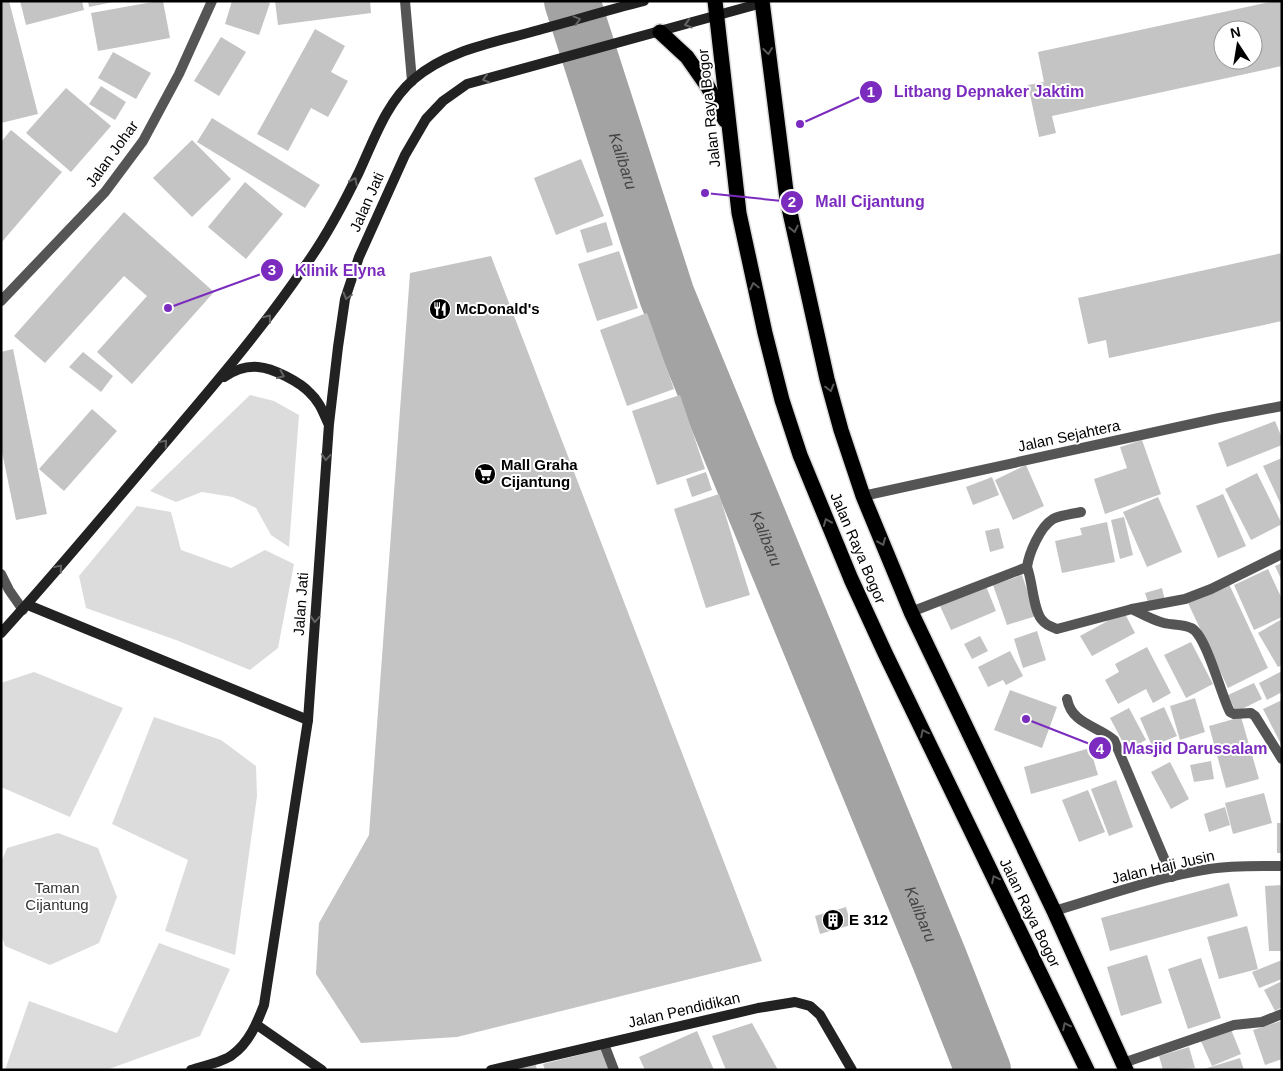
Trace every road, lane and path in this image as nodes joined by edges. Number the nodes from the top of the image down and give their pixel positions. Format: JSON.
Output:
{"nodes":[{"id":1,"x":212,"y":1,"type":"edge"},
{"id":2,"x":405,"y":1,"type":"edge"},
{"id":3,"x":644,"y":1,"type":"edge"},
{"id":4,"x":762,"y":2,"type":"edge"},
{"id":5,"x":716,"y":9,"type":"edge"},
{"id":6,"x":660,"y":32,"type":"junction"},
{"id":7,"x":412,"y":81,"type":"junction"},
{"id":8,"x":729,"y":128,"type":"junction"},
{"id":9,"x":1,"y":301,"type":"edge"},
{"id":10,"x":219,"y":379,"type":"junction"},
{"id":11,"x":1282,"y":406,"type":"edge"},
{"id":12,"x":329,"y":424,"type":"junction"},
{"id":13,"x":863,"y":496,"type":"junction"},
{"id":14,"x":1080,"y":512,"type":"dead end"},
{"id":15,"x":1282,"y":554,"type":"edge"},
{"id":16,"x":1027,"y":567,"type":"junction"},
{"id":17,"x":1,"y":574,"type":"edge"},
{"id":18,"x":25,"y":607,"type":"junction"},
{"id":19,"x":1132,"y":609,"type":"junction"},
{"id":20,"x":911,"y":612,"type":"junction"},
{"id":21,"x":1,"y":633,"type":"edge"},
{"id":22,"x":1067,"y":699,"type":"dead end"},
{"id":23,"x":308,"y":720,"type":"junction"},
{"id":24,"x":1282,"y":759,"type":"edge"},
{"id":25,"x":1282,"y":866,"type":"edge"},
{"id":26,"x":1172,"y":877,"type":"junction"},
{"id":27,"x":1054,"y":911,"type":"junction"},
{"id":28,"x":1282,"y":1014,"type":"edge"},
{"id":29,"x":257,"y":1024,"type":"junction"},
{"id":30,"x":604,"y":1044,"type":"junction"},
{"id":31,"x":1125,"y":1067,"type":"edge"},
{"id":32,"x":191,"y":1070,"type":"edge"},
{"id":33,"x":322,"y":1070,"type":"edge"},
{"id":34,"x":491,"y":1070,"type":"edge"},
{"id":35,"x":614,"y":1070,"type":"edge"},
{"id":36,"x":852,"y":1070,"type":"edge"},
{"id":37,"x":1087,"y":1070,"type":"edge"}],
"edges":[{"from":1,"to":9,"type":"street","name":"Jalan Johar"},
{"from":2,"to":7,"type":"street"},
{"from":7,"to":3,"type":"main road","name":"Jalan Jati","one_way":true},
{"from":4,"to":5,"type":"main road","name":"Jalan Jati"},
{"from":4,"to":13,"type":"highway","name":"Jalan Raya Bogor","one_way":true},
{"from":5,"to":6,"type":"main road","name":"Jalan Jati","one_way":true},
{"from":5,"to":8,"type":"highway","name":"Jalan Raya Bogor"},
{"from":6,"to":8,"type":"highway"},
{"from":6,"to":12,"type":"main road","name":"Jalan Jati","one_way":true},
{"from":10,"to":7,"type":"main road","name":"Jalan Jati","one_way":true},
{"from":37,"to":8,"type":"highway","name":"Jalan Raya Bogor","one_way":true},
{"from":10,"to":12,"type":"main road","one_way":true},
{"from":18,"to":10,"type":"main road","name":"Jalan Jati","one_way":true},
{"from":11,"to":13,"type":"street","name":"Jalan Sejahtera"},
{"from":12,"to":23,"type":"main road","name":"Jalan Jati","one_way":true},
{"from":13,"to":20,"type":"highway","name":"Jalan Raya Bogor","one_way":true},
{"from":14,"to":16,"type":"street"},
{"from":15,"to":19,"type":"street"},
{"from":16,"to":19,"type":"street"},
{"from":16,"to":20,"type":"street"},
{"from":17,"to":18,"type":"street"},
{"from":18,"to":21,"type":"main road","name":"Jalan Jati"},
{"from":18,"to":23,"type":"main road"},
{"from":19,"to":24,"type":"street"},
{"from":20,"to":27,"type":"highway","name":"Jalan Raya Bogor"},
{"from":22,"to":26,"type":"street"},
{"from":23,"to":29,"type":"main road","name":"Jalan Jati"},
{"from":25,"to":26,"type":"street","name":"Jalan Haji Jusin"},
{"from":26,"to":27,"type":"street","name":"Jalan Haji Jusin"},
{"from":27,"to":31,"type":"highway","name":"Jalan Raya Bogor"},
{"from":28,"to":31,"type":"street"},
{"from":29,"to":32,"type":"main road","name":"Jalan Jati"},
{"from":29,"to":33,"type":"main road"},
{"from":30,"to":34,"type":"main road","name":"Jalan Pendidikan"},
{"from":30,"to":35,"type":"street"},
{"from":30,"to":36,"type":"main road","name":"Jalan Pendidikan"}]}
